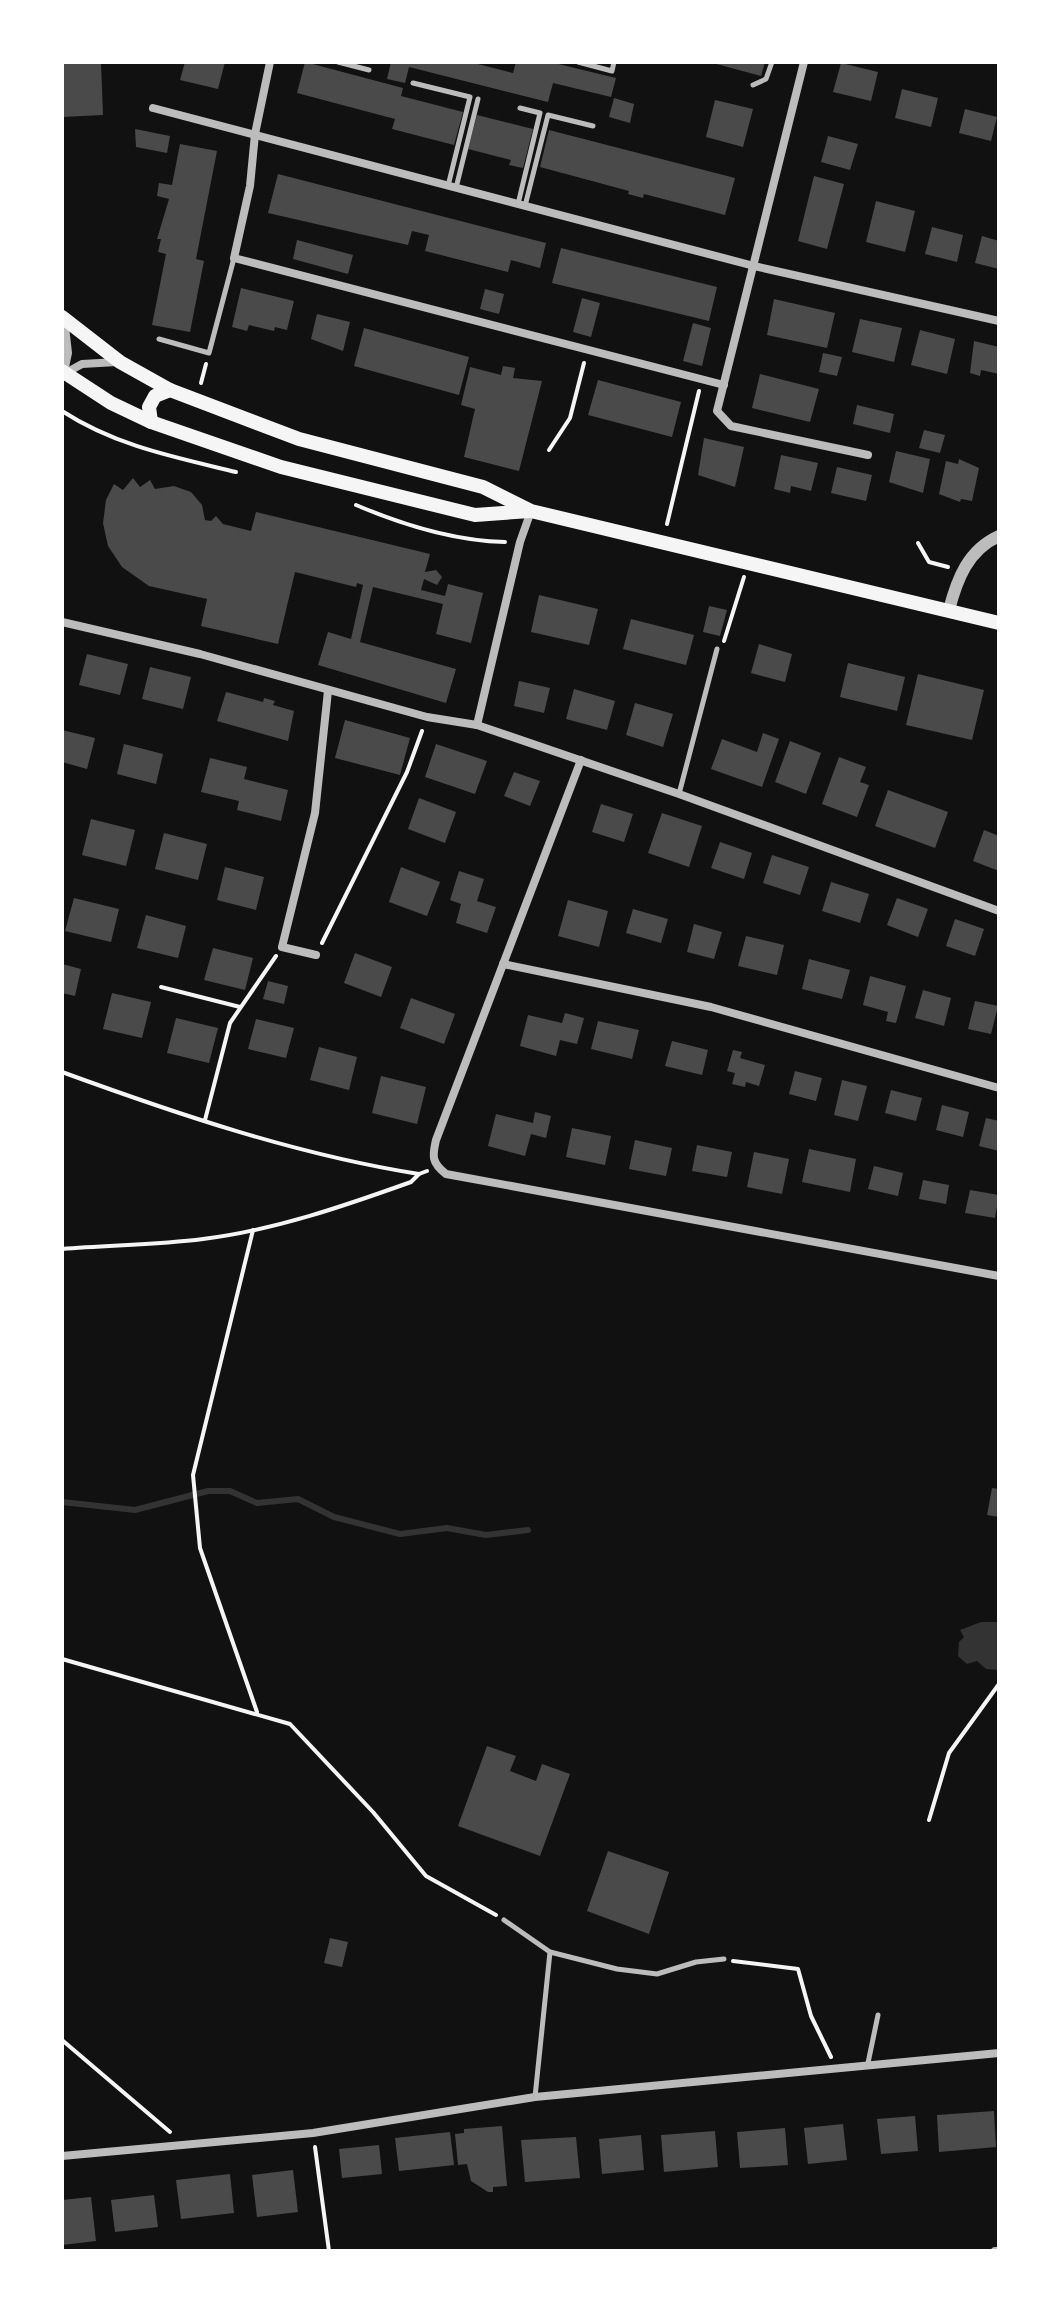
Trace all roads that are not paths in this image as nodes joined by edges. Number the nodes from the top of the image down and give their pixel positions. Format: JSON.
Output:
{"nodes":[{"id":1,"x":270,"y":62,"type":"edge"},
{"id":2,"x":338,"y":62,"type":"edge"},
{"id":3,"x":578,"y":62,"type":"edge"},
{"id":4,"x":614,"y":62,"type":"edge"},
{"id":5,"x":772,"y":62,"type":"edge"},
{"id":6,"x":804,"y":62,"type":"edge"},
{"id":7,"x":369,"y":70,"type":"dead end"},
{"id":8,"x":413,"y":83,"type":"dead end"},
{"id":9,"x":753,"y":85,"type":"dead end"},
{"id":10,"x":478,"y":99,"type":"dead end"},
{"id":11,"x":153,"y":108,"type":"dead end"},
{"id":12,"x":520,"y":108,"type":"dead end"},
{"id":13,"x":593,"y":126,"type":"dead end"},
{"id":14,"x":255,"y":134,"type":"junction"},
{"id":15,"x":452,"y":188,"type":"junction"},
{"id":16,"x":521,"y":206,"type":"junction"},
{"id":17,"x":234,"y":258,"type":"junction"},
{"id":18,"x":754,"y":266,"type":"junction"},
{"id":19,"x":63,"y":318,"type":"edge"},
{"id":20,"x":999,"y":321,"type":"edge"},
{"id":21,"x":159,"y":339,"type":"dead end"},
{"id":22,"x":120,"y":362,"type":"junction"},
{"id":23,"x":63,"y":373,"type":"edge"},
{"id":24,"x":724,"y":385,"type":"junction"},
{"id":25,"x":170,"y":390,"type":"junction"},
{"id":26,"x":151,"y":422,"type":"junction"},
{"id":27,"x":868,"y":455,"type":"dead end"},
{"id":28,"x":531,"y":511,"type":"junction"},
{"id":29,"x":999,"y":536,"type":"edge"},
{"id":30,"x":949,"y":610,"type":"junction"},
{"id":31,"x":62,"y":622,"type":"edge"},
{"id":32,"x":999,"y":623,"type":"edge"},
{"id":33,"x":717,"y":649,"type":"road end"},
{"id":34,"x":328,"y":691,"type":"junction"},
{"id":35,"x":477,"y":725,"type":"junction"},
{"id":36,"x":581,"y":760,"type":"junction"},
{"id":37,"x":679,"y":794,"type":"junction"},
{"id":38,"x":999,"y":911,"type":"edge"},
{"id":39,"x":316,"y":955,"type":"road end"},
{"id":40,"x":503,"y":964,"type":"junction"},
{"id":41,"x":999,"y":1088,"type":"edge"},
{"id":42,"x":999,"y":1276,"type":"edge"},
{"id":43,"x":504,"y":1920,"type":"road end"},
{"id":44,"x":550,"y":1952,"type":"junction"},
{"id":45,"x":724,"y":1959,"type":"road end"},
{"id":46,"x":878,"y":2015,"type":"dead end"},
{"id":47,"x":999,"y":2053,"type":"edge"},
{"id":48,"x":868,"y":2063,"type":"junction"},
{"id":49,"x":535,"y":2097,"type":"junction"},
{"id":50,"x":62,"y":2156,"type":"edge"}],
"edges":[{"from":1,"to":14,"type":"street"},
{"from":2,"to":7,"type":"lane"},
{"from":3,"to":4,"type":"lane"},
{"from":5,"to":9,"type":"lane"},
{"from":6,"to":18,"type":"street"},
{"from":8,"to":15,"type":"lane"},
{"from":10,"to":15,"type":"lane"},
{"from":11,"to":14,"type":"street"},
{"from":12,"to":16,"type":"lane"},
{"from":13,"to":16,"type":"lane"},
{"from":14,"to":15,"type":"street"},
{"from":14,"to":17,"type":"street"},
{"from":15,"to":16,"type":"street"},
{"from":16,"to":18,"type":"street"},
{"from":17,"to":21,"type":"lane"},
{"from":17,"to":24,"type":"street"},
{"from":18,"to":20,"type":"street"},
{"from":18,"to":24,"type":"street"},
{"from":19,"to":22,"type":"main road"},
{"from":19,"to":23,"type":"street"},
{"from":22,"to":23,"type":"street"},
{"from":22,"to":25,"type":"main road"},
{"from":23,"to":26,"type":"main road"},
{"from":24,"to":27,"type":"street"},
{"from":25,"to":26,"type":"main road"},
{"from":25,"to":28,"type":"main road"},
{"from":26,"to":28,"type":"main road"},
{"from":28,"to":30,"type":"main road"},
{"from":28,"to":35,"type":"street"},
{"from":29,"to":30,"type":"street"},
{"from":30,"to":32,"type":"main road"},
{"from":31,"to":34,"type":"street"},
{"from":33,"to":37,"type":"lane"},
{"from":34,"to":35,"type":"street"},
{"from":34,"to":39,"type":"street"},
{"from":35,"to":36,"type":"street"},
{"from":36,"to":37,"type":"street"},
{"from":36,"to":40,"type":"street"},
{"from":37,"to":38,"type":"street"},
{"from":40,"to":41,"type":"street"},
{"from":40,"to":42,"type":"street"},
{"from":43,"to":44,"type":"lane"},
{"from":44,"to":45,"type":"lane"},
{"from":44,"to":49,"type":"lane"},
{"from":46,"to":48,"type":"lane"},
{"from":47,"to":48,"type":"street"},
{"from":48,"to":49,"type":"street"},
{"from":49,"to":50,"type":"street"}]}
